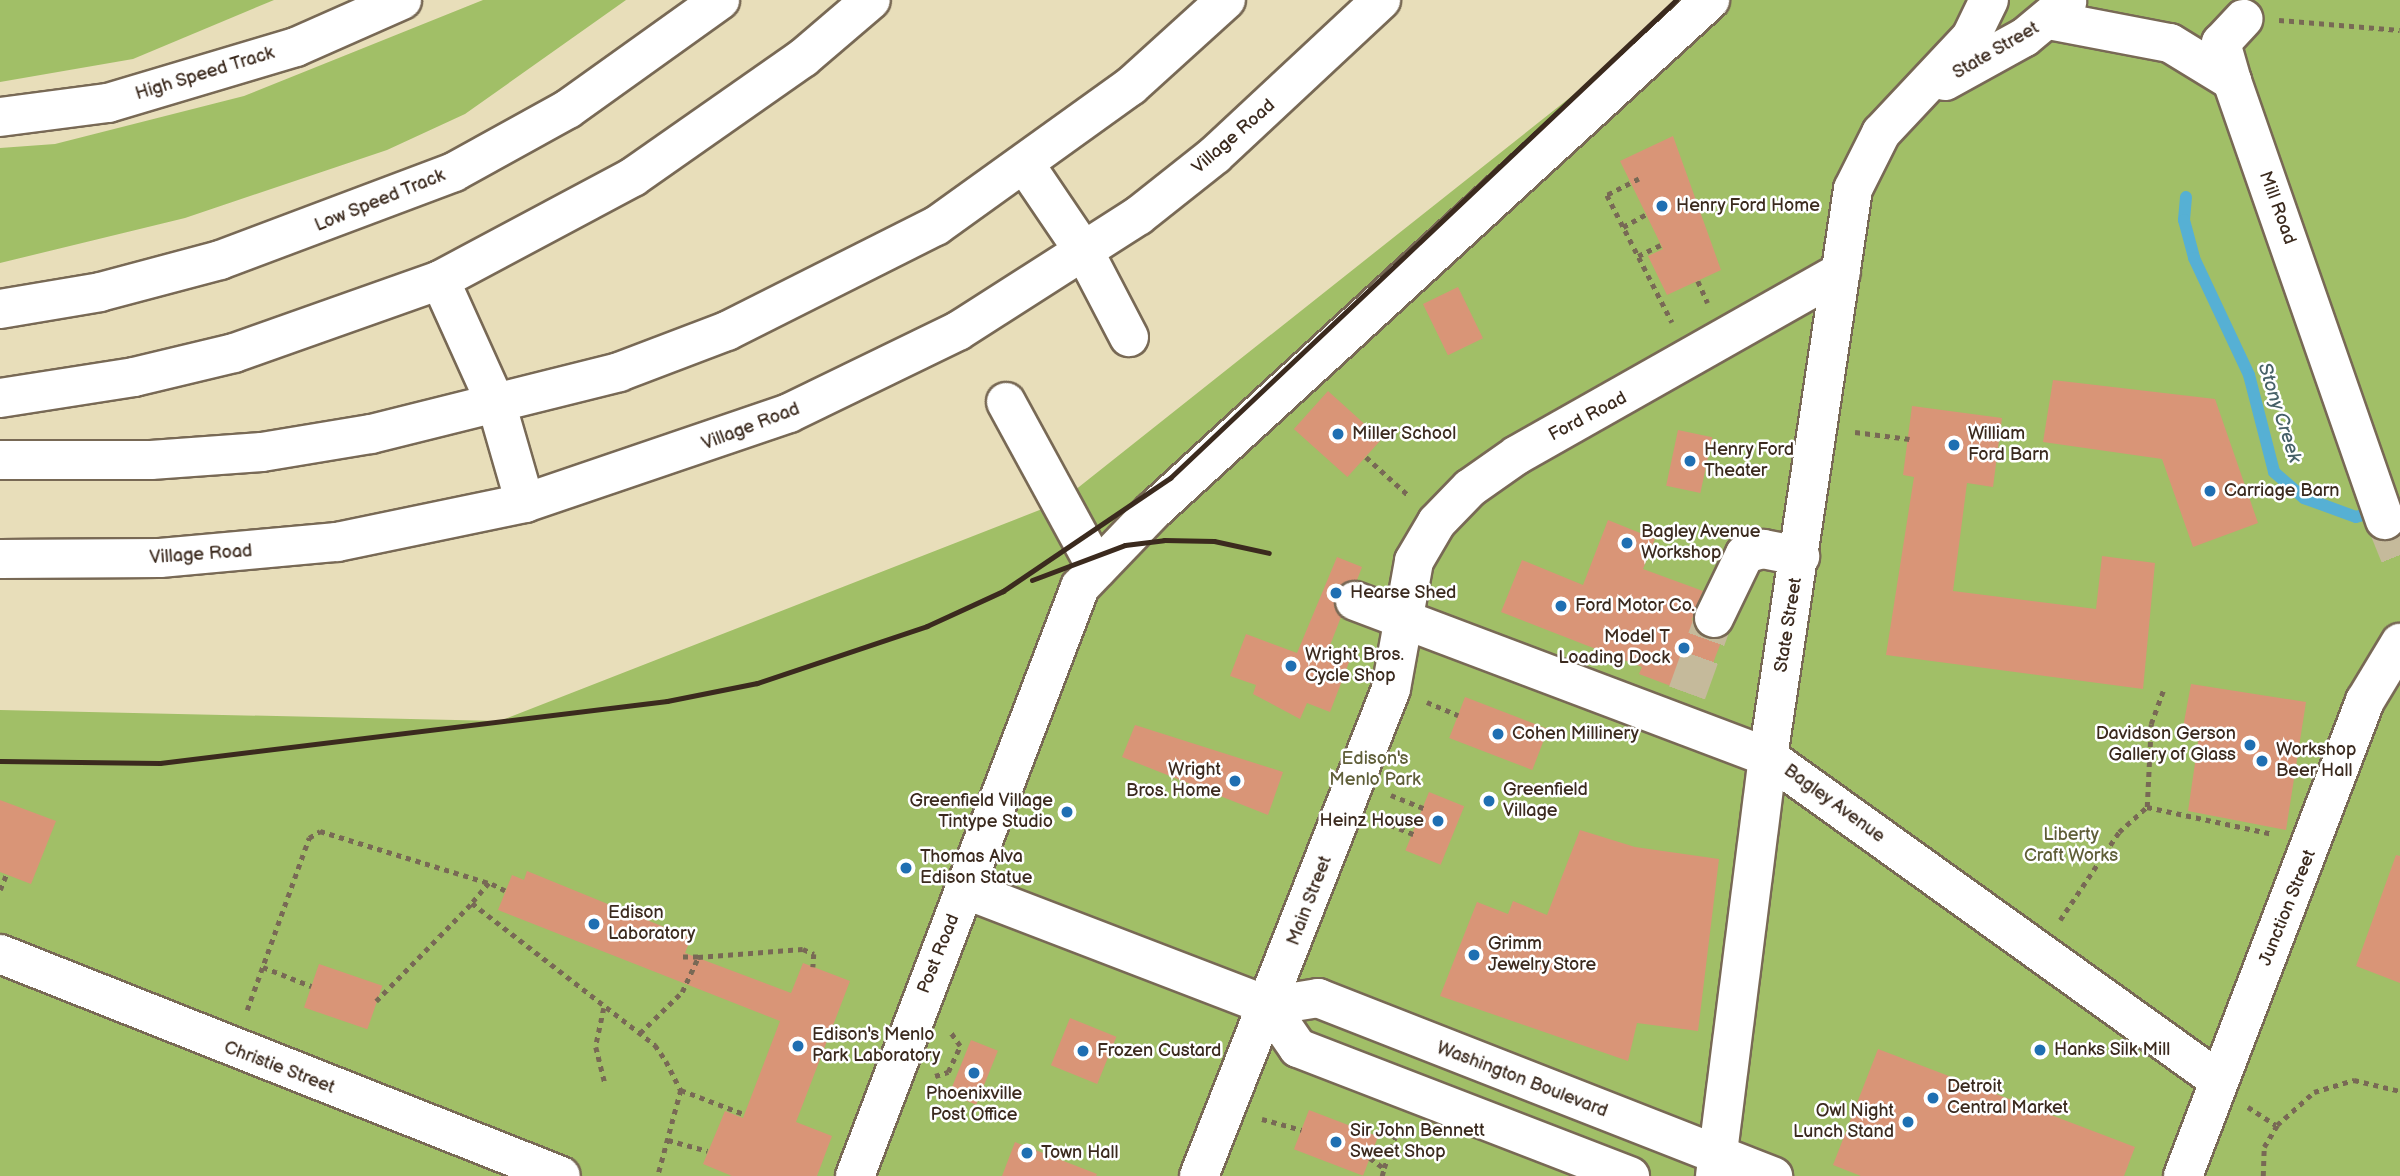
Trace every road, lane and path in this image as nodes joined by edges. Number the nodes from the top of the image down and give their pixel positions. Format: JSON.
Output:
{"nodes":[{"id":1,"x":402,"y":0,"type":"edge"},
{"id":2,"x":720,"y":0,"type":"edge"},
{"id":3,"x":871,"y":0,"type":"edge"},
{"id":4,"x":1226,"y":0,"type":"edge"},
{"id":5,"x":1381,"y":0,"type":"edge"},
{"id":6,"x":1710,"y":0,"type":"edge"},
{"id":7,"x":1989,"y":0,"type":"edge"},
{"id":8,"x":2058,"y":10,"type":"edge"},
{"id":9,"x":2243,"y":19,"type":"joint"},
{"id":10,"x":2400,"y":30,"type":"edge"},
{"id":11,"x":2232,"y":81,"type":"junction"},
{"id":12,"x":1919,"y":96,"type":"junction"},
{"id":13,"x":0,"y":117,"type":"edge"},
{"id":14,"x":1026,"y":166,"type":"junction"},
{"id":15,"x":1639,"y":179,"type":"dead end"},
{"id":16,"x":1646,"y":214,"type":"dead end"},
{"id":17,"x":1623,"y":227,"type":"junction"},
{"id":18,"x":1661,"y":245,"type":"dead end"},
{"id":19,"x":1086,"y":253,"type":"junction"},
{"id":20,"x":1638,"y":256,"type":"junction"},
{"id":21,"x":1841,"y":272,"type":"junction"},
{"id":22,"x":440,"y":280,"type":"junction"},
{"id":23,"x":0,"y":309,"type":"edge"},
{"id":24,"x":1129,"y":337,"type":"dead end"},
{"id":25,"x":1691,"y":361,"type":"junction"},
{"id":26,"x":0,"y":398,"type":"edge"},
{"id":27,"x":1006,"y":402,"type":"dead end"},
{"id":28,"x":497,"y":406,"type":"junction"},
{"id":29,"x":1818,"y":428,"type":"junction"},
{"id":30,"x":1910,"y":439,"type":"dead end"},
{"id":31,"x":1366,"y":457,"type":"dead end"},
{"id":32,"x":0,"y":460,"type":"edge"},
{"id":33,"x":525,"y":503,"type":"junction"},
{"id":34,"x":2382,"y":512,"type":"tunnel mouth"},
{"id":35,"x":1437,"y":522,"type":"junction"},
{"id":36,"x":1800,"y":556,"type":"junction"},
{"id":37,"x":0,"y":559,"type":"edge"},
{"id":38,"x":1097,"y":569,"type":"junction"},
{"id":39,"x":1355,"y":601,"type":"dead end"},
{"id":40,"x":1714,"y":618,"type":"tunnel mouth"},
{"id":41,"x":1402,"y":620,"type":"junction"},
{"id":42,"x":2400,"y":643,"type":"edge"},
{"id":43,"x":2163,"y":691,"type":"dead end"},
{"id":44,"x":1768,"y":757,"type":"junction"},
{"id":45,"x":2147,"y":807,"type":"junction"},
{"id":46,"x":2315,"y":844,"type":"junction"},
{"id":47,"x":6,"y":875,"type":"dead end"},
{"id":48,"x":489,"y":883,"type":"junction"},
{"id":49,"x":964,"y":889,"type":"junction"},
{"id":50,"x":0,"y":890,"type":"edge"},
{"id":51,"x":505,"y":891,"type":"dead end"},
{"id":52,"x":472,"y":903,"type":"junction"},
{"id":53,"x":2053,"y":931,"type":"dead end"},
{"id":54,"x":0,"y":954,"type":"edge"},
{"id":55,"x":684,"y":957,"type":"dead end"},
{"id":56,"x":698,"y":957,"type":"junction"},
{"id":57,"x":263,"y":967,"type":"junction"},
{"id":58,"x":813,"y":967,"type":"dead end"},
{"id":59,"x":311,"y":986,"type":"dead end"},
{"id":60,"x":376,"y":1001,"type":"dead end"},
{"id":61,"x":1269,"y":1006,"type":"junction"},
{"id":62,"x":604,"y":1007,"type":"junction"},
{"id":63,"x":640,"y":1033,"type":"junction"},
{"id":64,"x":232,"y":1050,"type":"junction"},
{"id":65,"x":2217,"y":1079,"type":"junction"},
{"id":66,"x":605,"y":1082,"type":"dead end"},
{"id":67,"x":681,"y":1090,"type":"junction"},
{"id":68,"x":2400,"y":1091,"type":"edge"},
{"id":69,"x":744,"y":1114,"type":"dead end"},
{"id":70,"x":1260,"y":1118,"type":"dead end"},
{"id":71,"x":1402,"y":1120,"type":"dead end"},
{"id":72,"x":1302,"y":1130,"type":"dead end"},
{"id":73,"x":668,"y":1140,"type":"junction"},
{"id":74,"x":708,"y":1151,"type":"dead end"},
{"id":75,"x":1370,"y":1158,"type":"dead end"},
{"id":76,"x":1716,"y":1167,"type":"edge"},
{"id":77,"x":1384,"y":1168,"type":"junction"},
{"id":78,"x":561,"y":1176,"type":"edge"},
{"id":79,"x":658,"y":1176,"type":"edge"},
{"id":80,"x":855,"y":1176,"type":"edge"},
{"id":81,"x":1199,"y":1176,"type":"edge"},
{"id":82,"x":1382,"y":1176,"type":"edge"},
{"id":83,"x":1630,"y":1176,"type":"edge"},
{"id":84,"x":1773,"y":1176,"type":"edge"},
{"id":85,"x":2183,"y":1176,"type":"edge"},
{"id":86,"x":2263,"y":1176,"type":"edge"}],
"edges":[{"from":1,"to":13,"type":"street","name":"High Speed Track"},
{"from":2,"to":23,"type":"street","name":"Low Speed Track"},
{"from":3,"to":22,"type":"street"},
{"from":4,"to":14,"type":"street"},
{"from":5,"to":19,"type":"street","name":"Village Road"},
{"from":6,"to":38,"type":"street","name":"Post Road"},
{"from":7,"to":12,"type":"street","name":"State Street"},
{"from":8,"to":11,"type":"street"},
{"from":8,"to":12,"type":"street","name":"State Street"},
{"from":9,"to":10,"type":"path"},
{"from":9,"to":11,"type":"street","name":"Mill Road"},
{"from":11,"to":34,"type":"street","name":"Mill Road"},
{"from":12,"to":21,"type":"street","name":"State Street"},
{"from":14,"to":19,"type":"street"},
{"from":14,"to":28,"type":"street"},
{"from":15,"to":17,"type":"path"},
{"from":16,"to":17,"type":"path"},
{"from":17,"to":20,"type":"path"},
{"from":18,"to":20,"type":"path"},
{"from":19,"to":24,"type":"street"},
{"from":19,"to":33,"type":"street","name":"Village Road"},
{"from":20,"to":25,"type":"path"},
{"from":21,"to":25,"type":"street","name":"Ford Road"},
{"from":21,"to":29,"type":"street","name":"State Street"},
{"from":22,"to":26,"type":"street"},
{"from":22,"to":28,"type":"street"},
{"from":25,"to":35,"type":"street","name":"Ford Road"},
{"from":27,"to":38,"type":"street"},
{"from":28,"to":32,"type":"street"},
{"from":28,"to":33,"type":"street"},
{"from":29,"to":30,"type":"path"},
{"from":29,"to":36,"type":"street","name":"State Street"},
{"from":31,"to":35,"type":"path"},
{"from":33,"to":37,"type":"street","name":"Village Road"},
{"from":35,"to":41,"type":"street","name":"Ford Road"},
{"from":36,"to":40,"type":"street"},
{"from":36,"to":44,"type":"street","name":"State Street"},
{"from":38,"to":49,"type":"street","name":"Post Road"},
{"from":39,"to":41,"type":"street","name":"Bagley Avenue"},
{"from":41,"to":44,"type":"street","name":"Bagley Avenue"},
{"from":41,"to":61,"type":"street","name":"Main Street"},
{"from":42,"to":46,"type":"street","name":"Junction Street"},
{"from":43,"to":45,"type":"path"},
{"from":44,"to":65,"type":"street","name":"Bagley Avenue"},
{"from":44,"to":76,"type":"street","name":"State Street"},
{"from":45,"to":46,"type":"path"},
{"from":45,"to":53,"type":"path"},
{"from":46,"to":65,"type":"street","name":"Junction Street"},
{"from":47,"to":50,"type":"path"},
{"from":48,"to":51,"type":"path"},
{"from":48,"to":52,"type":"path"},
{"from":48,"to":57,"type":"path"},
{"from":49,"to":61,"type":"street"},
{"from":49,"to":80,"type":"street","name":"Post Road"},
{"from":52,"to":60,"type":"path"},
{"from":52,"to":62,"type":"path"},
{"from":54,"to":64,"type":"street","name":"Christie Street"},
{"from":55,"to":56,"type":"path"},
{"from":56,"to":58,"type":"path"},
{"from":56,"to":63,"type":"path"},
{"from":57,"to":59,"type":"path"},
{"from":57,"to":64,"type":"path"},
{"from":61,"to":76,"type":"street","name":"Washington Boulevard"},
{"from":61,"to":81,"type":"street","name":"Main Street"},
{"from":61,"to":83,"type":"street"},
{"from":62,"to":63,"type":"path"},
{"from":62,"to":66,"type":"path"},
{"from":63,"to":67,"type":"path"},
{"from":64,"to":78,"type":"street","name":"Christie Street"},
{"from":65,"to":85,"type":"street","name":"Junction Street"},
{"from":67,"to":69,"type":"path"},
{"from":67,"to":73,"type":"path"},
{"from":68,"to":86,"type":"path"},
{"from":70,"to":72,"type":"path"},
{"from":71,"to":77,"type":"path"},
{"from":73,"to":74,"type":"path"},
{"from":73,"to":79,"type":"path"},
{"from":75,"to":77,"type":"path"},
{"from":76,"to":84,"type":"street","name":"Washington Boulevard"},
{"from":77,"to":82,"type":"path"}]}
